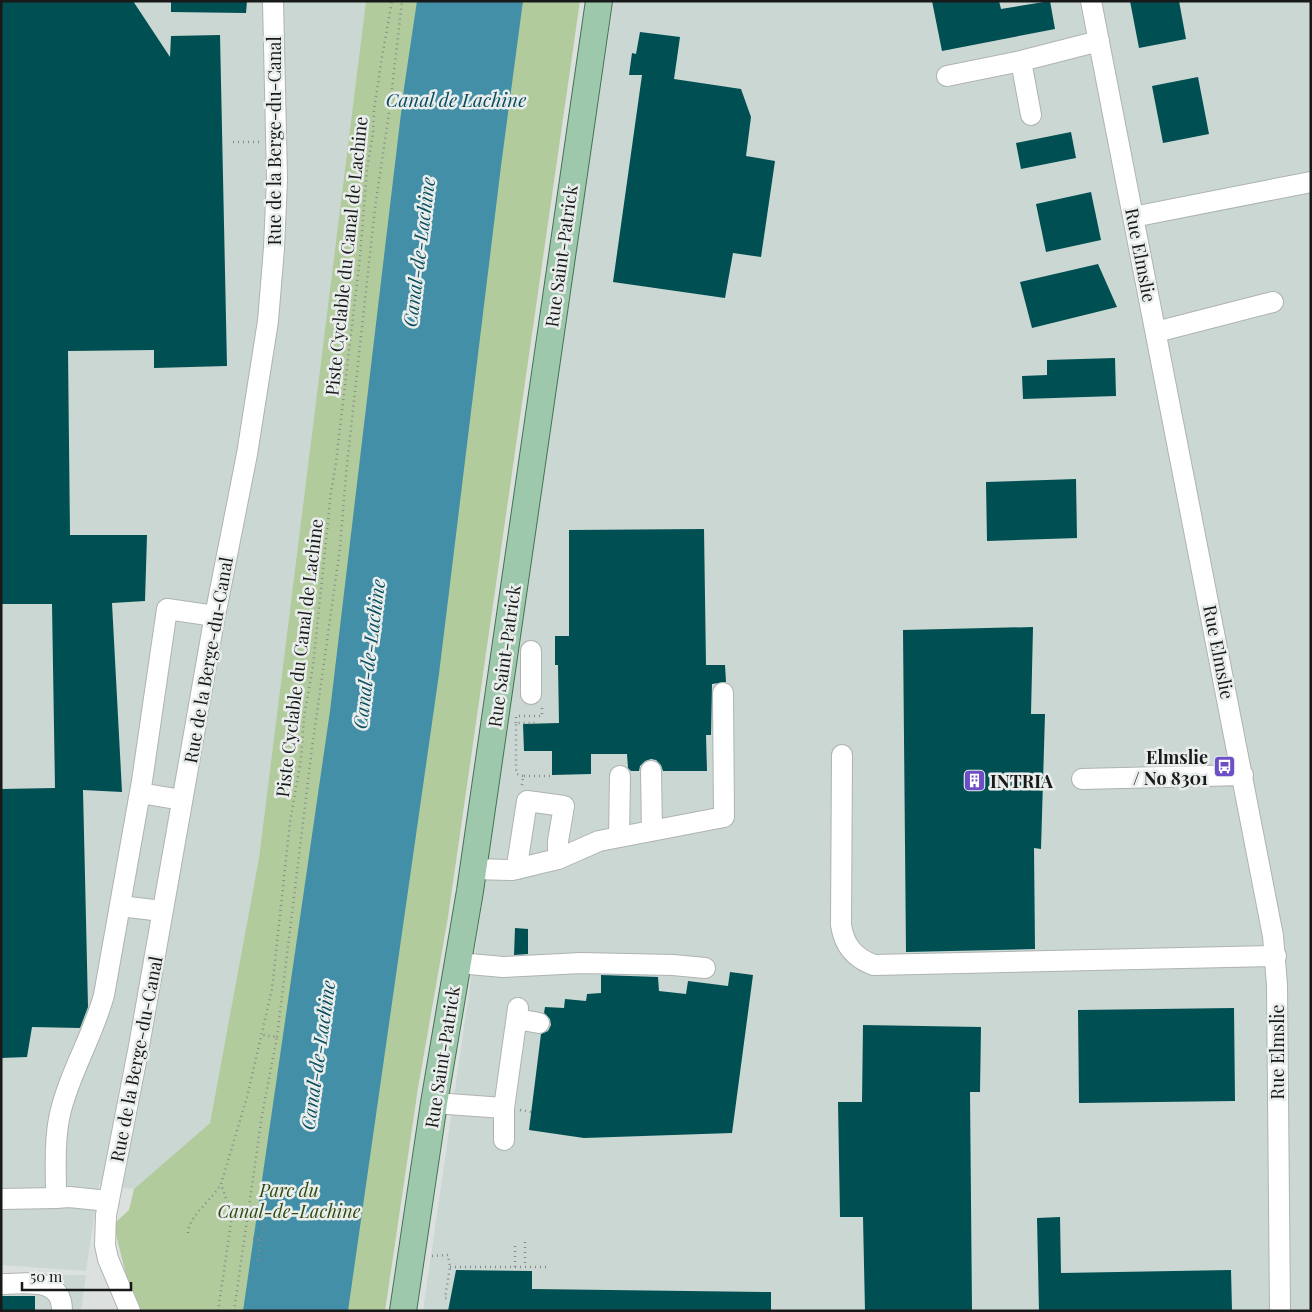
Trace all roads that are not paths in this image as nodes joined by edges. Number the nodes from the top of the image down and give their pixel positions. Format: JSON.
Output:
{"nodes":[{"id":1,"x":273,"y":1,"type":"edge"},
{"id":2,"x":599,"y":1,"type":"edge"},
{"id":3,"x":1091,"y":1,"type":"edge"},
{"id":4,"x":1099,"y":41,"type":"junction"},
{"id":5,"x":1021,"y":61,"type":"junction"},
{"id":6,"x":947,"y":76,"type":"dead end"},
{"id":7,"x":1031,"y":115,"type":"dead end"},
{"id":8,"x":1311,"y":182,"type":"edge"},
{"id":9,"x":1133,"y":217,"type":"junction"},
{"id":10,"x":1273,"y":302,"type":"dead end"},
{"id":11,"x":1156,"y":332,"type":"junction"},
{"id":12,"x":215,"y":616,"type":"junction"},
{"id":13,"x":531,"y":651,"type":"dead end"},
{"id":14,"x":531,"y":674,"type":"junction"},
{"id":15,"x":500,"y":680,"type":"junction"},
{"id":16,"x":723,"y":693,"type":"dead end"},
{"id":17,"x":531,"y":694,"type":"dead end"},
{"id":18,"x":842,"y":755,"type":"dead end"},
{"id":19,"x":651,"y":771,"type":"dead end"},
{"id":20,"x":1243,"y":775,"type":"junction"},
{"id":21,"x":620,"y":776,"type":"dead end"},
{"id":22,"x":1082,"y":779,"type":"dead end"},
{"id":23,"x":140,"y":794,"type":"junction"},
{"id":24,"x":182,"y":800,"type":"junction"},
{"id":25,"x":652,"y":831,"type":"junction"},
{"id":26,"x":619,"y":837,"type":"junction"},
{"id":27,"x":558,"y":859,"type":"junction"},
{"id":28,"x":518,"y":868,"type":"junction"},
{"id":29,"x":473,"y":869,"type":"junction"},
{"id":30,"x":120,"y":906,"type":"junction"},
{"id":31,"x":162,"y":911,"type":"junction"},
{"id":32,"x":1276,"y":956,"type":"junction"},
{"id":33,"x":458,"y":963,"type":"junction"},
{"id":34,"x":705,"y":968,"type":"dead end"},
{"id":35,"x":539,"y":1023,"type":"dead end"},
{"id":36,"x":434,"y":1103,"type":"junction"},
{"id":37,"x":504,"y":1108,"type":"junction"},
{"id":38,"x":504,"y":1140,"type":"dead end"},
{"id":39,"x":56,"y":1198,"type":"junction"},
{"id":40,"x":1,"y":1200,"type":"edge"},
{"id":41,"x":109,"y":1201,"type":"junction"},
{"id":42,"x":1,"y":1284,"type":"edge"},
{"id":43,"x":62,"y":1311,"type":"edge"},
{"id":44,"x":130,"y":1311,"type":"edge"},
{"id":45,"x":403,"y":1311,"type":"edge"},
{"id":46,"x":1280,"y":1311,"type":"edge"}],
"edges":[{"from":1,"to":12,"type":"street","name":"Rue de la Berge-du-Canal"},
{"from":2,"to":15,"type":"main road","name":"Rue Saint-Patrick"},
{"from":3,"to":4,"type":"street","name":"Rue Elmslie"},
{"from":4,"to":5,"type":"street"},
{"from":4,"to":9,"type":"street","name":"Rue Elmslie"},
{"from":5,"to":6,"type":"street"},
{"from":5,"to":7,"type":"street"},
{"from":8,"to":9,"type":"street"},
{"from":9,"to":11,"type":"street","name":"Rue Elmslie"},
{"from":10,"to":11,"type":"street"},
{"from":11,"to":20,"type":"street","name":"Rue Elmslie"},
{"from":12,"to":23,"type":"street"},
{"from":12,"to":24,"type":"street","name":"Rue de la Berge-du-Canal"},
{"from":13,"to":14,"type":"street"},
{"from":14,"to":15,"type":"street"},
{"from":14,"to":17,"type":"street"},
{"from":15,"to":29,"type":"main road","name":"Rue Saint-Patrick"},
{"from":16,"to":25,"type":"street"},
{"from":18,"to":32,"type":"street"},
{"from":19,"to":25,"type":"street"},
{"from":20,"to":22,"type":"street"},
{"from":20,"to":32,"type":"street","name":"Rue Elmslie"},
{"from":21,"to":26,"type":"street"},
{"from":23,"to":24,"type":"street"},
{"from":23,"to":30,"type":"street"},
{"from":24,"to":31,"type":"street","name":"Rue de la Berge-du-Canal"},
{"from":25,"to":26,"type":"street"},
{"from":26,"to":27,"type":"street"},
{"from":27,"to":28,"type":"street"},
{"from":27,"to":28,"type":"street"},
{"from":28,"to":29,"type":"street"},
{"from":29,"to":33,"type":"main road","name":"Rue Saint-Patrick"},
{"from":30,"to":31,"type":"street"},
{"from":30,"to":39,"type":"street"},
{"from":31,"to":41,"type":"street","name":"Rue de la Berge-du-Canal"},
{"from":32,"to":46,"type":"street","name":"Rue Elmslie"},
{"from":33,"to":34,"type":"street"},
{"from":33,"to":36,"type":"main road","name":"Rue Saint-Patrick"},
{"from":35,"to":37,"type":"street"},
{"from":36,"to":37,"type":"street"},
{"from":36,"to":45,"type":"main road","name":"Rue Saint-Patrick"},
{"from":37,"to":38,"type":"street"},
{"from":39,"to":40,"type":"street"},
{"from":39,"to":41,"type":"street"},
{"from":41,"to":44,"type":"street","name":"Rue de la Berge-du-Canal"},
{"from":42,"to":43,"type":"street"}]}
